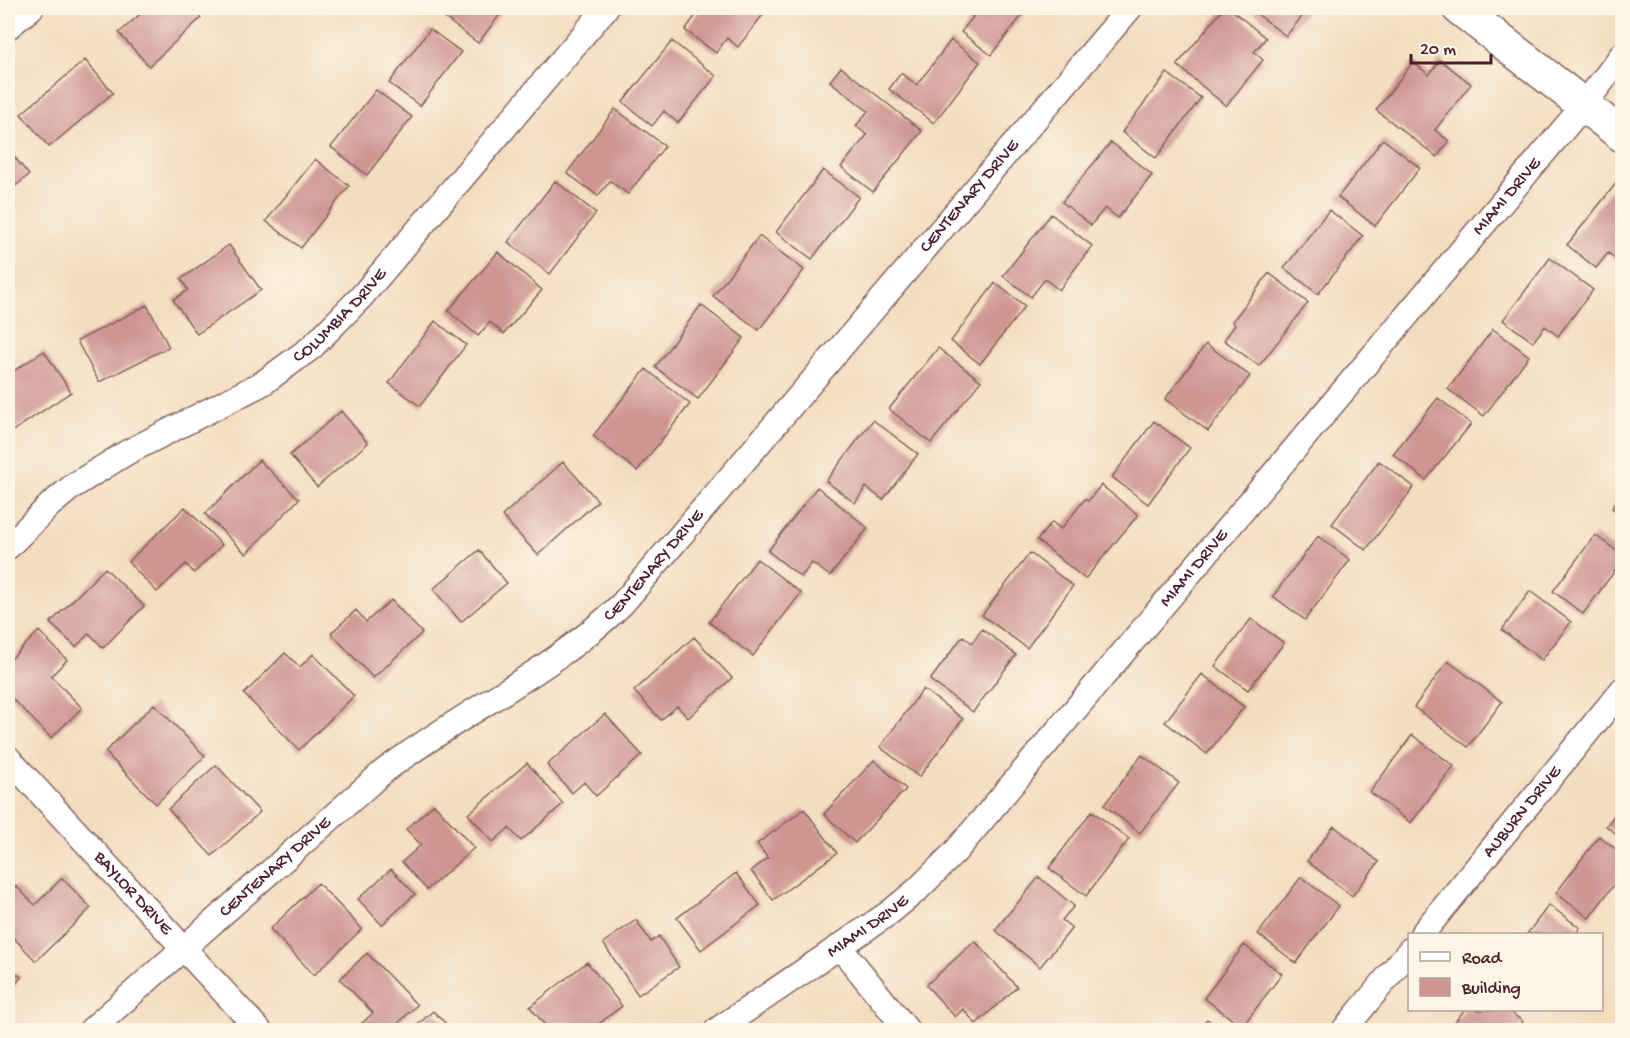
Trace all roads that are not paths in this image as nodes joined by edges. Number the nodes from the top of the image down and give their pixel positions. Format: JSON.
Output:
{"nodes":[{"id":1,"x":31,"y":8,"type":"edge"},
{"id":2,"x":606,"y":8,"type":"edge"},
{"id":3,"x":1130,"y":8,"type":"edge"},
{"id":4,"x":1459,"y":8,"type":"edge"},
{"id":5,"x":8,"y":27,"type":"edge"},
{"id":6,"x":1623,"y":56,"type":"edge"},
{"id":7,"x":1584,"y":105,"type":"junction"},
{"id":8,"x":1623,"y":135,"type":"edge"},
{"id":9,"x":8,"y":547,"type":"edge"},
{"id":10,"x":1623,"y":690,"type":"edge"},
{"id":11,"x":8,"y":758,"type":"edge"},
{"id":12,"x":1423,"y":933,"type":"edge"},
{"id":13,"x":840,"y":946,"type":"junction"},
{"id":14,"x":184,"y":949,"type":"junction"},
{"id":15,"x":1408,"y":952,"type":"edge"},
{"id":16,"x":91,"y":1030,"type":"edge"},
{"id":17,"x":259,"y":1030,"type":"edge"},
{"id":18,"x":717,"y":1030,"type":"edge"},
{"id":19,"x":907,"y":1030,"type":"edge"},
{"id":20,"x":1344,"y":1030,"type":"edge"}],
"edges":[{"from":1,"to":5,"type":"street"},
{"from":2,"to":9,"type":"street","name":"COLUMBIA DRIVE"},
{"from":3,"to":14,"type":"street","name":"CENTENARY DRIVE"},
{"from":4,"to":7,"type":"street"},
{"from":6,"to":7,"type":"street","name":"MIAMI DRIVE"},
{"from":7,"to":8,"type":"street"},
{"from":7,"to":13,"type":"street","name":"MIAMI DRIVE"},
{"from":10,"to":12,"type":"street","name":"AUBURN DRIVE"},
{"from":11,"to":14,"type":"street","name":"BAYLOR DRIVE"},
{"from":13,"to":18,"type":"street","name":"MIAMI DRIVE"},
{"from":13,"to":19,"type":"street"},
{"from":14,"to":16,"type":"street","name":"CENTENARY DRIVE"},
{"from":14,"to":17,"type":"street","name":"BAYLOR DRIVE"},
{"from":15,"to":20,"type":"street"}]}
